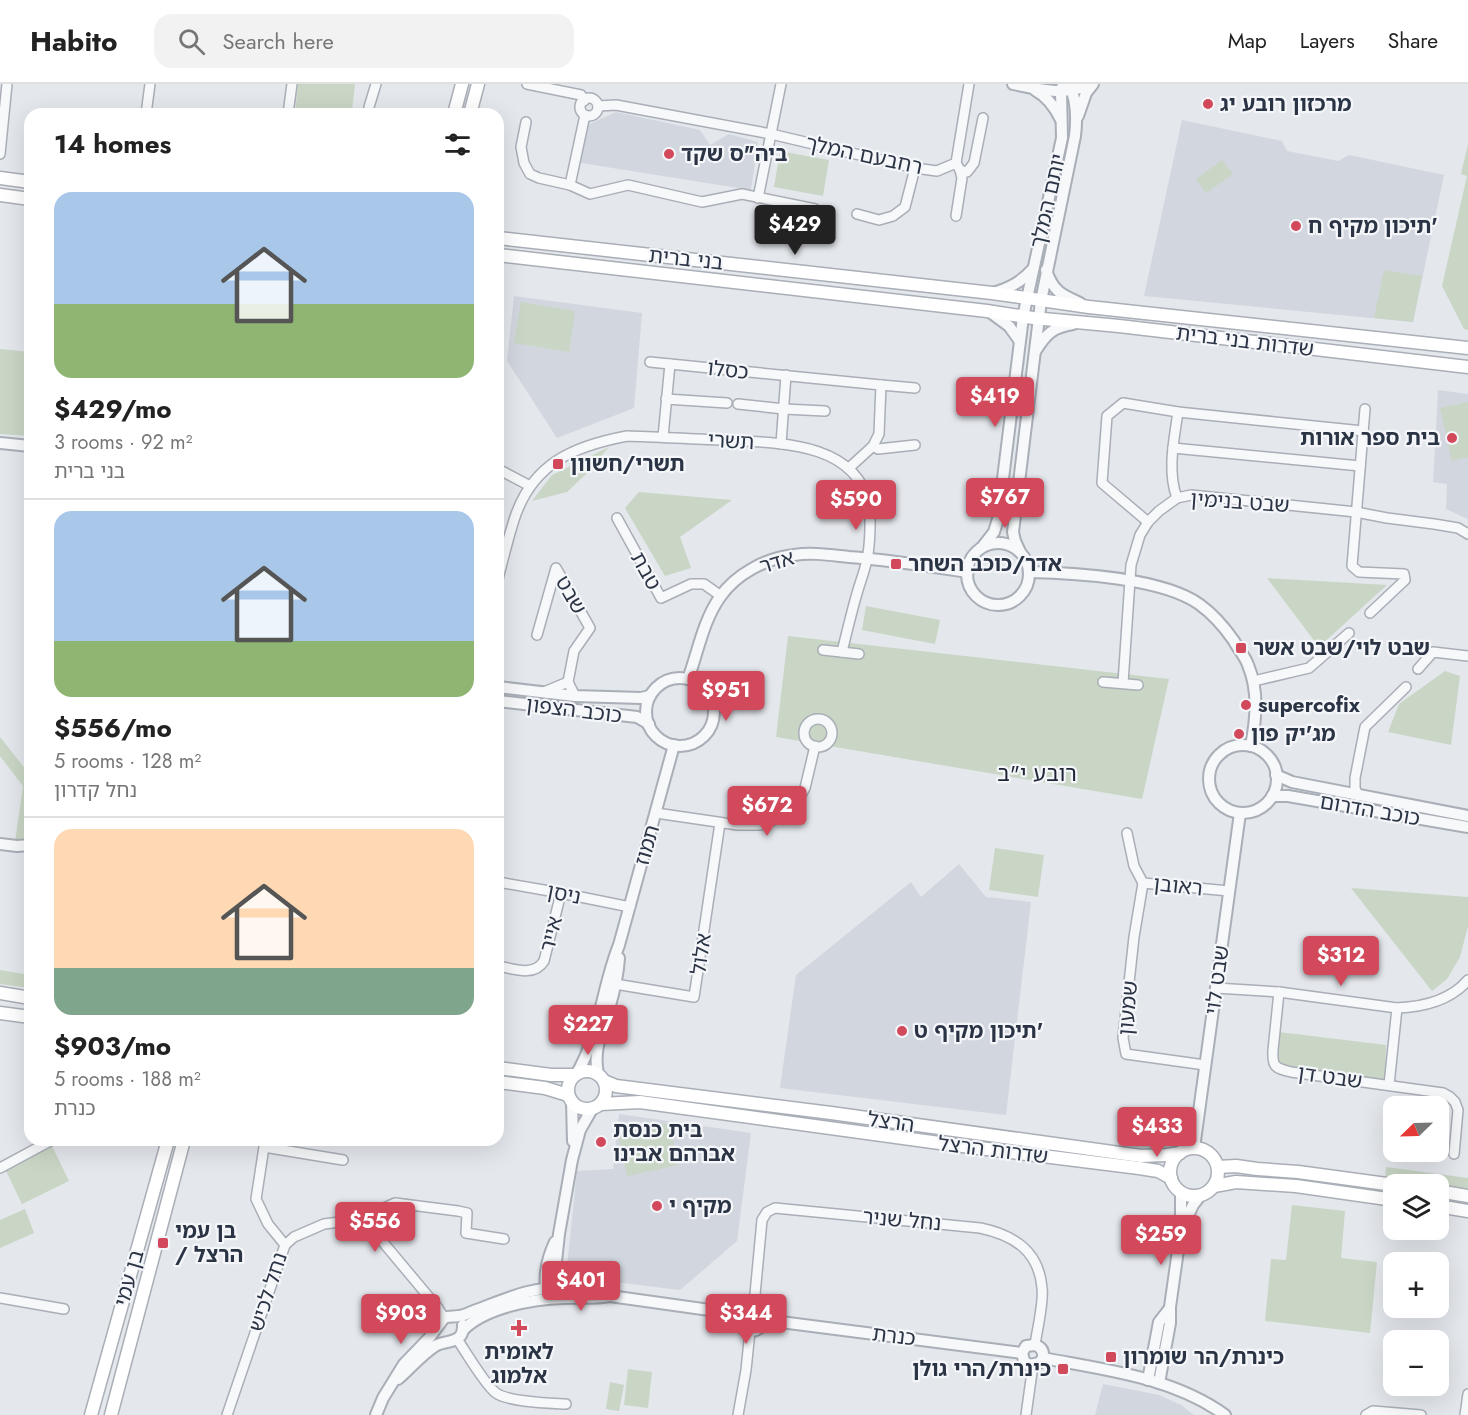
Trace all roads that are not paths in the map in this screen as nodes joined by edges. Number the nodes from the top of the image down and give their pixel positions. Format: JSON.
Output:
{"nodes":[{"id":1,"x":7,"y":84,"type":"edge"},
{"id":2,"x":150,"y":84,"type":"edge"},
{"id":3,"x":292,"y":84,"type":"edge"},
{"id":4,"x":376,"y":84,"type":"edge"},
{"id":5,"x":462,"y":84,"type":"edge"},
{"id":6,"x":478,"y":84,"type":"edge"},
{"id":7,"x":527,"y":84,"type":"edge"},
{"id":8,"x":781,"y":84,"type":"edge"},
{"id":9,"x":969,"y":84,"type":"edge"},
{"id":10,"x":1012,"y":84,"type":"edge"},
{"id":11,"x":1093,"y":84,"type":"edge"},
{"id":12,"x":1032,"y":88,"type":"junction"},
{"id":13,"x":1066,"y":88,"type":"edge"},
{"id":14,"x":584,"y":101,"type":"junction"},
{"id":15,"x":598,"y":106,"type":"junction"},
{"id":16,"x":369,"y":107,"type":"dead end"},
{"id":17,"x":147,"y":108,"type":"edge"},
{"id":18,"x":289,"y":108,"type":"edge"},
{"id":19,"x":455,"y":108,"type":"edge"},
{"id":20,"x":472,"y":108,"type":"edge"},
{"id":21,"x":585,"y":115,"type":"junction"},
{"id":22,"x":983,"y":117,"type":"dead end"},
{"id":23,"x":1077,"y":119,"type":"junction"},
{"id":24,"x":526,"y":122,"type":"dead end"},
{"id":25,"x":1063,"y":124,"type":"junction"},
{"id":26,"x":771,"y":134,"type":"junction"},
{"id":27,"x":0,"y":154,"type":"edge"},
{"id":28,"x":958,"y":166,"type":"junction"},
{"id":29,"x":915,"y":168,"type":"junction"},
{"id":30,"x":0,"y":178,"type":"edge"},
{"id":31,"x":24,"y":181,"type":"edge"},
{"id":32,"x":570,"y":185,"type":"junction"},
{"id":33,"x":0,"y":195,"type":"edge"},
{"id":34,"x":24,"y":198,"type":"edge"},
{"id":35,"x":758,"y":198,"type":"junction"},
{"id":36,"x":815,"y":209,"type":"dead end"},
{"id":37,"x":857,"y":214,"type":"dead end"},
{"id":38,"x":956,"y":216,"type":"dead end"},
{"id":39,"x":504,"y":239,"type":"edge"},
{"id":40,"x":504,"y":256,"type":"edge"},
{"id":41,"x":1033,"y":269,"type":"junction"},
{"id":42,"x":1046,"y":270,"type":"junction"},
{"id":43,"x":992,"y":293,"type":"junction"},
{"id":44,"x":1027,"y":298,"type":"junction"},
{"id":45,"x":1041,"y":301,"type":"junction"},
{"id":46,"x":1089,"y":307,"type":"junction"},
{"id":47,"x":987,"y":311,"type":"junction"},
{"id":48,"x":1023,"y":317,"type":"junction"},
{"id":49,"x":1038,"y":318,"type":"junction"},
{"id":50,"x":1079,"y":322,"type":"junction"},
{"id":51,"x":1020,"y":340,"type":"junction"},
{"id":52,"x":1468,"y":348,"type":"edge"},
{"id":53,"x":1034,"y":353,"type":"junction"},
{"id":54,"x":650,"y":362,"type":"dead end"},
{"id":55,"x":670,"y":364,"type":"junction"},
{"id":56,"x":1468,"y":367,"type":"edge"},
{"id":57,"x":786,"y":375,"type":"junction"},
{"id":58,"x":881,"y":385,"type":"junction"},
{"id":59,"x":915,"y":388,"type":"dead end"},
{"id":60,"x":666,"y":399,"type":"junction"},
{"id":61,"x":727,"y":403,"type":"dead end"},
{"id":62,"x":738,"y":404,"type":"dead end"},
{"id":63,"x":784,"y":409,"type":"junction"},
{"id":64,"x":1365,"y":409,"type":"dead end"},
{"id":65,"x":825,"y":411,"type":"dead end"},
{"id":66,"x":1178,"y":412,"type":"junction"},
{"id":67,"x":1363,"y":431,"type":"junction"},
{"id":68,"x":663,"y":437,"type":"junction"},
{"id":69,"x":0,"y":443,"type":"edge"},
{"id":70,"x":781,"y":444,"type":"junction"},
{"id":71,"x":24,"y":445,"type":"edge"},
{"id":72,"x":873,"y":446,"type":"junction"},
{"id":73,"x":915,"y":446,"type":"dead end"},
{"id":74,"x":1173,"y":448,"type":"junction"},
{"id":75,"x":1360,"y":466,"type":"junction"},
{"id":76,"x":849,"y":468,"type":"junction"},
{"id":77,"x":504,"y":472,"type":"edge"},
{"id":78,"x":530,"y":486,"type":"junction"},
{"id":79,"x":1177,"y":498,"type":"junction"},
{"id":80,"x":1356,"y":512,"type":"junction"},
{"id":81,"x":617,"y":518,"type":"dead end"},
{"id":82,"x":1148,"y":522,"type":"junction"},
{"id":83,"x":1468,"y":534,"type":"edge"},
{"id":84,"x":983,"y":546,"type":"junction"},
{"id":85,"x":1020,"y":552,"type":"junction"},
{"id":86,"x":504,"y":556,"type":"edge"},
{"id":87,"x":868,"y":558,"type":"junction"},
{"id":88,"x":968,"y":572,"type":"junction"},
{"id":89,"x":1029,"y":572,"type":"junction"},
{"id":90,"x":1131,"y":582,"type":"junction"},
{"id":91,"x":721,"y":596,"type":"junction"},
{"id":92,"x":1370,"y":613,"type":"dead end"},
{"id":93,"x":1349,"y":633,"type":"dead end"},
{"id":94,"x":537,"y":636,"type":"dead end"},
{"id":95,"x":823,"y":650,"type":"dead end"},
{"id":96,"x":842,"y":652,"type":"junction"},
{"id":97,"x":859,"y":654,"type":"dead end"},
{"id":98,"x":1468,"y":656,"type":"edge"},
{"id":99,"x":1418,"y":669,"type":"dead end"},
{"id":100,"x":688,"y":679,"type":"junction"},
{"id":101,"x":1254,"y":681,"type":"junction"},
{"id":102,"x":568,"y":682,"type":"junction"},
{"id":103,"x":1103,"y":682,"type":"dead end"},
{"id":104,"x":1123,"y":683,"type":"junction"},
{"id":105,"x":1138,"y":685,"type":"dead end"},
{"id":106,"x":1407,"y":687,"type":"dead end"},
{"id":107,"x":504,"y":688,"type":"edge"},
{"id":108,"x":544,"y":692,"type":"junction"},
{"id":109,"x":575,"y":696,"type":"junction"},
{"id":110,"x":650,"y":696,"type":"junction"},
{"id":111,"x":504,"y":702,"type":"edge"},
{"id":112,"x":649,"y":724,"type":"junction"},
{"id":113,"x":674,"y":745,"type":"junction"},
{"id":114,"x":814,"y":746,"type":"dead end"},
{"id":115,"x":1251,"y":746,"type":"junction"},
{"id":116,"x":1276,"y":775,"type":"junction"},
{"id":117,"x":1355,"y":778,"type":"junction"},
{"id":118,"x":1342,"y":792,"type":"junction"},
{"id":119,"x":1272,"y":796,"type":"junction"},
{"id":120,"x":1358,"y":796,"type":"junction"},
{"id":121,"x":656,"y":813,"type":"junction"},
{"id":122,"x":1240,"y":813,"type":"junction"},
{"id":123,"x":1468,"y":816,"type":"edge"},
{"id":124,"x":720,"y":823,"type":"junction"},
{"id":125,"x":1468,"y":827,"type":"edge"},
{"id":126,"x":1127,"y":833,"type":"dead end"},
{"id":127,"x":0,"y":844,"type":"edge"},
{"id":128,"x":24,"y":845,"type":"edge"},
{"id":129,"x":504,"y":883,"type":"edge"},
{"id":130,"x":1143,"y":883,"type":"junction"},
{"id":131,"x":1229,"y":891,"type":"junction"},
{"id":132,"x":561,"y":892,"type":"junction"},
{"id":133,"x":630,"y":907,"type":"junction"},
{"id":134,"x":504,"y":967,"type":"edge"},
{"id":135,"x":1468,"y":980,"type":"edge"},
{"id":136,"x":611,"y":983,"type":"junction"},
{"id":137,"x":1216,"y":987,"type":"junction"},
{"id":138,"x":1279,"y":992,"type":"junction"},
{"id":139,"x":0,"y":993,"type":"edge"},
{"id":140,"x":24,"y":997,"type":"edge"},
{"id":141,"x":1397,"y":1008,"type":"junction"},
{"id":142,"x":0,"y":1013,"type":"edge"},
{"id":143,"x":24,"y":1016,"type":"edge"},
{"id":144,"x":1205,"y":1065,"type":"junction"},
{"id":145,"x":504,"y":1069,"type":"edge"},
{"id":146,"x":575,"y":1074,"type":"junction"},
{"id":147,"x":601,"y":1078,"type":"junction"},
{"id":148,"x":504,"y":1083,"type":"edge"},
{"id":149,"x":1389,"y":1086,"type":"junction"},
{"id":150,"x":570,"y":1099,"type":"junction"},
{"id":151,"x":596,"y":1106,"type":"junction"},
{"id":152,"x":41,"y":1146,"type":"edge"},
{"id":153,"x":166,"y":1146,"type":"edge"},
{"id":154,"x":182,"y":1146,"type":"edge"},
{"id":155,"x":1194,"y":1148,"type":"junction"},
{"id":156,"x":1180,"y":1153,"type":"junction"},
{"id":157,"x":1454,"y":1154,"type":"dead end"},
{"id":158,"x":343,"y":1160,"type":"dead end"},
{"id":159,"x":572,"y":1160,"type":"junction"},
{"id":160,"x":1218,"y":1167,"type":"junction"},
{"id":161,"x":0,"y":1168,"type":"edge"},
{"id":162,"x":1171,"y":1178,"type":"junction"},
{"id":163,"x":1383,"y":1184,"type":"edge"},
{"id":164,"x":1214,"y":1186,"type":"junction"},
{"id":165,"x":1181,"y":1193,"type":"junction"},
{"id":166,"x":1449,"y":1193,"type":"edge"},
{"id":167,"x":1200,"y":1196,"type":"junction"},
{"id":168,"x":1468,"y":1196,"type":"edge"},
{"id":169,"x":1383,"y":1198,"type":"edge"},
{"id":170,"x":1449,"y":1208,"type":"edge"},
{"id":171,"x":1468,"y":1211,"type":"edge"},
{"id":172,"x":1181,"y":1229,"type":"junction"},
{"id":173,"x":370,"y":1230,"type":"junction"},
{"id":174,"x":559,"y":1234,"type":"junction"},
{"id":175,"x":504,"y":1239,"type":"dead end"},
{"id":176,"x":285,"y":1245,"type":"junction"},
{"id":177,"x":556,"y":1263,"type":"junction"},
{"id":178,"x":572,"y":1288,"type":"junction"},
{"id":179,"x":548,"y":1291,"type":"junction"},
{"id":180,"x":610,"y":1296,"type":"junction"},
{"id":181,"x":0,"y":1298,"type":"edge"},
{"id":182,"x":754,"y":1305,"type":"junction"},
{"id":183,"x":64,"y":1309,"type":"dead end"},
{"id":184,"x":738,"y":1314,"type":"junction"},
{"id":185,"x":446,"y":1320,"type":"junction"},
{"id":186,"x":765,"y":1320,"type":"junction"},
{"id":187,"x":750,"y":1331,"type":"junction"},
{"id":188,"x":456,"y":1336,"type":"junction"},
{"id":189,"x":1035,"y":1345,"type":"junction"},
{"id":190,"x":1022,"y":1353,"type":"junction"},
{"id":191,"x":1043,"y":1358,"type":"junction"},
{"id":192,"x":1033,"y":1365,"type":"junction"},
{"id":193,"x":1154,"y":1381,"type":"junction"},
{"id":194,"x":393,"y":1382,"type":"junction"},
{"id":195,"x":1468,"y":1394,"type":"edge"},
{"id":196,"x":566,"y":1404,"type":"dead end"},
{"id":197,"x":91,"y":1415,"type":"edge"},
{"id":198,"x":111,"y":1415,"type":"edge"},
{"id":199,"x":227,"y":1415,"type":"edge"},
{"id":200,"x":376,"y":1415,"type":"edge"},
{"id":201,"x":738,"y":1415,"type":"edge"},
{"id":202,"x":1026,"y":1415,"type":"edge"},
{"id":203,"x":1225,"y":1415,"type":"edge"},
{"id":204,"x":1366,"y":1415,"type":"edge"},
{"id":205,"x":1420,"y":1415,"type":"edge"},
{"id":206,"x":1465,"y":1415,"type":"edge"}],
"edges":[{"from":1,"to":27,"type":"street"},
{"from":2,"to":17,"type":"street"},
{"from":3,"to":18,"type":"street"},
{"from":4,"to":16,"type":"street"},
{"from":5,"to":19,"type":"main road"},
{"from":6,"to":20,"type":"main road"},
{"from":7,"to":14,"type":"street"},
{"from":8,"to":26,"type":"street"},
{"from":9,"to":28,"type":"street"},
{"from":10,"to":12,"type":"street"},
{"from":11,"to":13,"type":"street"},
{"from":11,"to":23,"type":"street"},
{"from":12,"to":13,"type":"street"},
{"from":12,"to":25,"type":"street"},
{"from":13,"to":23,"type":"street","name":"יותם המלך"},
{"from":13,"to":25,"type":"street","name":"יותם המלך"},
{"from":14,"to":15,"type":"street"},
{"from":14,"to":21,"type":"street"},
{"from":15,"to":21,"type":"street"},
{"from":15,"to":26,"type":"street","name":"רחבעם המלך"},
{"from":21,"to":32,"type":"street"},
{"from":22,"to":28,"type":"street"},
{"from":23,"to":42,"type":"street","name":"יותם המלך"},
{"from":24,"to":32,"type":"street"},
{"from":25,"to":41,"type":"street","name":"יותם המלך"},
{"from":26,"to":29,"type":"street","name":"רחבעם המלך"},
{"from":26,"to":35,"type":"street"},
{"from":28,"to":29,"type":"street","name":"רחבעם המלך"},
{"from":28,"to":38,"type":"street"},
{"from":29,"to":37,"type":"street"},
{"from":30,"to":31,"type":"main road"},
{"from":32,"to":35,"type":"street"},
{"from":33,"to":34,"type":"main road"},
{"from":35,"to":36,"type":"street"},
{"from":39,"to":43,"type":"main road","name":"בני ברית"},
{"from":40,"to":47,"type":"main road","name":"בני ברית"},
{"from":41,"to":43,"type":"street"},
{"from":41,"to":44,"type":"street","name":"יותם המלך"},
{"from":42,"to":45,"type":"street","name":"יותם המלך"},
{"from":42,"to":46,"type":"street"},
{"from":43,"to":44,"type":"main road","name":"בני ברית"},
{"from":44,"to":45,"type":"main road","name":"בני ברית"},
{"from":44,"to":48,"type":"street","name":"יותם המלך"},
{"from":45,"to":46,"type":"main road","name":"בני ברית"},
{"from":45,"to":49,"type":"street","name":"יותם המלך"},
{"from":46,"to":52,"type":"main road","name":"שדרות בני ברית"},
{"from":47,"to":48,"type":"main road","name":"בני ברית"},
{"from":47,"to":51,"type":"street"},
{"from":48,"to":49,"type":"main road","name":"שדרות בני ברית"},
{"from":48,"to":51,"type":"street","name":"יותם המלך"},
{"from":49,"to":50,"type":"main road","name":"שדרות בני ברית"},
{"from":49,"to":53,"type":"street","name":"יותם המלך"},
{"from":50,"to":53,"type":"street"},
{"from":50,"to":56,"type":"main road","name":"שדרות בני ברית"},
{"from":51,"to":84,"type":"street","name":"יותם המלך"},
{"from":53,"to":85,"type":"street","name":"יותם המלך"},
{"from":54,"to":55,"type":"street","name":"כסלו"},
{"from":55,"to":57,"type":"street","name":"כסלו"},
{"from":55,"to":60,"type":"street"},
{"from":57,"to":58,"type":"street","name":"כסלו"},
{"from":57,"to":63,"type":"street"},
{"from":58,"to":59,"type":"street","name":"כסלו"},
{"from":58,"to":72,"type":"street"},
{"from":60,"to":61,"type":"street","name":"כסלו"},
{"from":60,"to":68,"type":"street"},
{"from":62,"to":63,"type":"street","name":"כסלו"},
{"from":63,"to":65,"type":"street","name":"כסלו"},
{"from":63,"to":70,"type":"street"},
{"from":64,"to":67,"type":"street"},
{"from":66,"to":67,"type":"street"},
{"from":66,"to":74,"type":"street"},
{"from":66,"to":82,"type":"street"},
{"from":67,"to":75,"type":"street"},
{"from":68,"to":70,"type":"street","name":"תשרי"},
{"from":68,"to":78,"type":"street","name":"תשרי"},
{"from":69,"to":71,"type":"street"},
{"from":70,"to":76,"type":"street","name":"תשרי"},
{"from":72,"to":73,"type":"street"},
{"from":72,"to":76,"type":"street"},
{"from":74,"to":75,"type":"street"},
{"from":74,"to":79,"type":"street"},
{"from":75,"to":80,"type":"street"},
{"from":76,"to":87,"type":"street"},
{"from":77,"to":78,"type":"street"},
{"from":78,"to":86,"type":"street","name":"תשרי"},
{"from":79,"to":80,"type":"street","name":"שבט בנימין"},
{"from":79,"to":82,"type":"street","name":"שבט בנימין"},
{"from":80,"to":83,"type":"street","name":"שבט בנימין"},
{"from":80,"to":92,"type":"street"},
{"from":81,"to":91,"type":"street","name":"טבת"},
{"from":82,"to":90,"type":"street","name":"שבט בנימין"},
{"from":84,"to":85,"type":"street"},
{"from":84,"to":88,"type":"street"},
{"from":85,"to":89,"type":"street"},
{"from":87,"to":88,"type":"street","name":"אדר"},
{"from":87,"to":91,"type":"street","name":"אדר"},
{"from":87,"to":96,"type":"street"},
{"from":88,"to":89,"type":"street"},
{"from":89,"to":90,"type":"street"},
{"from":90,"to":101,"type":"street"},
{"from":90,"to":104,"type":"street","name":"שבט בנימין"},
{"from":91,"to":100,"type":"street","name":"אדר"},
{"from":93,"to":101,"type":"street"},
{"from":94,"to":102,"type":"street","name":"שבט"},
{"from":95,"to":96,"type":"street"},
{"from":96,"to":97,"type":"street"},
{"from":98,"to":99,"type":"street"},
{"from":100,"to":110,"type":"street"},
{"from":100,"to":113,"type":"street"},
{"from":101,"to":115,"type":"street"},
{"from":102,"to":108,"type":"street"},
{"from":102,"to":109,"type":"street"},
{"from":103,"to":104,"type":"street"},
{"from":104,"to":105,"type":"street"},
{"from":106,"to":117,"type":"street"},
{"from":107,"to":108,"type":"street","name":"כוכב הצפון"},
{"from":108,"to":109,"type":"street","name":"כוכב הצפון"},
{"from":109,"to":110,"type":"street","name":"כוכב הצפון"},
{"from":110,"to":112,"type":"street"},
{"from":111,"to":112,"type":"street","name":"כוכב הצפון"},
{"from":112,"to":113,"type":"street"},
{"from":113,"to":121,"type":"street","name":"תמוז"},
{"from":114,"to":124,"type":"street"},
{"from":115,"to":116,"type":"street"},
{"from":115,"to":122,"type":"street"},
{"from":116,"to":118,"type":"street","name":"כוכב הדרום"},
{"from":116,"to":119,"type":"street"},
{"from":117,"to":118,"type":"street"},
{"from":117,"to":120,"type":"street"},
{"from":118,"to":120,"type":"street","name":"כוכב הדרום"},
{"from":119,"to":122,"type":"street"},
{"from":119,"to":125,"type":"street","name":"כוכב הדרום"},
{"from":120,"to":123,"type":"street","name":"כוכב הדרום"},
{"from":121,"to":124,"type":"street"},
{"from":121,"to":133,"type":"street","name":"תמוז"},
{"from":122,"to":131,"type":"street","name":"שבט לוי"},
{"from":124,"to":136,"type":"street","name":"אלול"},
{"from":126,"to":130,"type":"street","name":"ראובן"},
{"from":127,"to":128,"type":"street"},
{"from":129,"to":132,"type":"street","name":"ניסן"},
{"from":130,"to":131,"type":"street","name":"ראובן"},
{"from":130,"to":144,"type":"street","name":"שמעון"},
{"from":131,"to":137,"type":"street","name":"שבט לוי"},
{"from":132,"to":133,"type":"street","name":"ניסן"},
{"from":132,"to":134,"type":"street","name":"אייר"},
{"from":133,"to":136,"type":"street","name":"תמוז"},
{"from":135,"to":141,"type":"street"},
{"from":136,"to":146,"type":"street","name":"תמוז"},
{"from":136,"to":147,"type":"street","name":"תמוז"},
{"from":137,"to":138,"type":"street"},
{"from":137,"to":144,"type":"street","name":"שבט לוי"},
{"from":138,"to":141,"type":"street"},
{"from":138,"to":149,"type":"street","name":"שבט דן"},
{"from":139,"to":140,"type":"main road"},
{"from":141,"to":149,"type":"street","name":"שבט דן"},
{"from":142,"to":143,"type":"main road"},
{"from":144,"to":155,"type":"street","name":"שבט לוי"},
{"from":145,"to":146,"type":"main road"},
{"from":146,"to":147,"type":"main road"},
{"from":146,"to":150,"type":"main road"},
{"from":147,"to":151,"type":"main road"},
{"from":147,"to":156,"type":"main road","name":"הרצל"},
{"from":148,"to":150,"type":"main road"},
{"from":149,"to":157,"type":"street","name":"שבט דן"},
{"from":150,"to":151,"type":"main road"},
{"from":150,"to":159,"type":"street"},
{"from":151,"to":159,"type":"street"},
{"from":151,"to":162,"type":"main road","name":"שדרות הרצל"},
{"from":152,"to":161,"type":"street"},
{"from":153,"to":197,"type":"main road","name":"בן עמי"},
{"from":154,"to":198,"type":"main road"},
{"from":155,"to":156,"type":"main road"},
{"from":155,"to":160,"type":"main road"},
{"from":156,"to":162,"type":"main road"},
{"from":158,"to":176,"type":"street","name":"נחל לכיש"},
{"from":159,"to":174,"type":"street"},
{"from":160,"to":163,"type":"main road"},
{"from":160,"to":164,"type":"main road"},
{"from":162,"to":165,"type":"main road"},
{"from":164,"to":167,"type":"main road"},
{"from":164,"to":169,"type":"main road"},
{"from":165,"to":167,"type":"main road"},
{"from":165,"to":172,"type":"street"},
{"from":166,"to":168,"type":"main road"},
{"from":167,"to":172,"type":"street"},
{"from":170,"to":171,"type":"main road"},
{"from":172,"to":193,"type":"street"},
{"from":173,"to":175,"type":"street"},
{"from":173,"to":176,"type":"street"},
{"from":173,"to":185,"type":"street"},
{"from":174,"to":177,"type":"street"},
{"from":174,"to":179,"type":"street"},
{"from":176,"to":199,"type":"street","name":"נחל לכיש"},
{"from":177,"to":178,"type":"street"},
{"from":177,"to":179,"type":"street"},
{"from":178,"to":179,"type":"street"},
{"from":178,"to":180,"type":"street"},
{"from":179,"to":180,"type":"street"},
{"from":179,"to":185,"type":"street"},
{"from":179,"to":188,"type":"street"},
{"from":180,"to":184,"type":"street"},
{"from":181,"to":183,"type":"street"},
{"from":182,"to":184,"type":"street"},
{"from":182,"to":186,"type":"street"},
{"from":182,"to":189,"type":"street","name":"נחל שניר"},
{"from":184,"to":187,"type":"street"},
{"from":185,"to":188,"type":"street"},
{"from":185,"to":188,"type":"street"},
{"from":185,"to":194,"type":"street"},
{"from":186,"to":187,"type":"street"},
{"from":186,"to":190,"type":"street","name":"כנרת"},
{"from":187,"to":201,"type":"street"},
{"from":188,"to":194,"type":"street"},
{"from":188,"to":196,"type":"street"},
{"from":189,"to":190,"type":"street"},
{"from":189,"to":191,"type":"street"},
{"from":190,"to":192,"type":"street"},
{"from":191,"to":192,"type":"street"},
{"from":191,"to":193,"type":"street"},
{"from":192,"to":202,"type":"street"},
{"from":193,"to":203,"type":"street"},
{"from":194,"to":200,"type":"street"},
{"from":195,"to":206,"type":"street"},
{"from":204,"to":205,"type":"street"}]}
